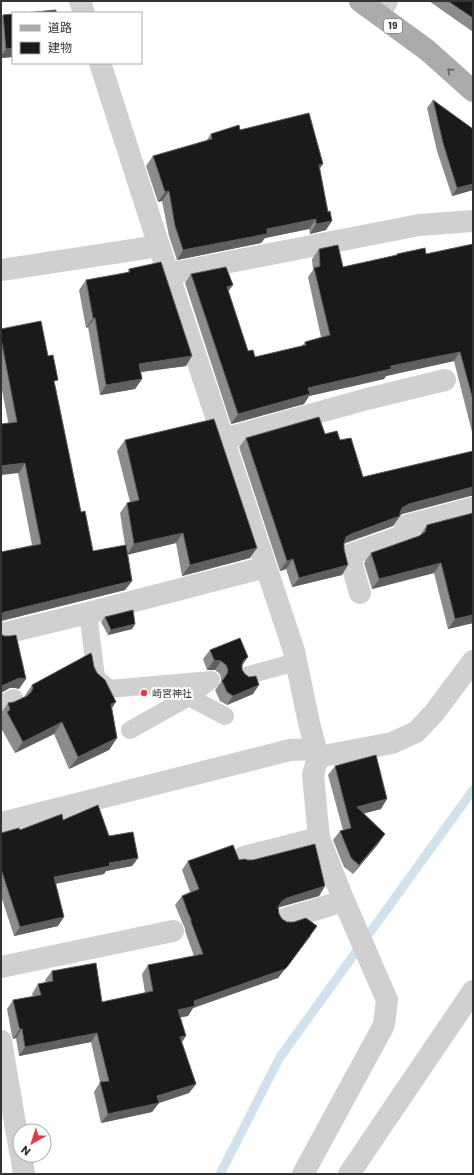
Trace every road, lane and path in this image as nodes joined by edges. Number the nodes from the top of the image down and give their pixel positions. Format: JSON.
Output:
{"nodes":[{"id":1,"x":80,"y":1,"type":"edge"},
{"id":2,"x":360,"y":1,"type":"edge"},
{"id":3,"x":84,"y":12,"type":"edge"},
{"id":4,"x":100,"y":64,"type":"edge"},
{"id":5,"x":473,"y":92,"type":"edge"},
{"id":6,"x":473,"y":221,"type":"edge"},
{"id":7,"x":159,"y":246,"type":"junction"},
{"id":8,"x":1,"y":270,"type":"edge"},
{"id":9,"x":168,"y":274,"type":"junction"},
{"id":10,"x":445,"y":380,"type":"dead end"},
{"id":11,"x":223,"y":439,"type":"junction"},
{"id":12,"x":473,"y":508,"type":"edge"},
{"id":13,"x":266,"y":567,"type":"junction"},
{"id":14,"x":360,"y":593,"type":"dead end"},
{"id":15,"x":88,"y":613,"type":"junction"},
{"id":16,"x":1,"y":634,"type":"edge"},
{"id":17,"x":473,"y":661,"type":"edge"},
{"id":18,"x":296,"y":662,"type":"junction"},
{"id":19,"x":245,"y":676,"type":"edge"},
{"id":20,"x":189,"y":697,"type":"junction"},
{"id":21,"x":225,"y":716,"type":"dead end"},
{"id":22,"x":130,"y":730,"type":"dead end"},
{"id":23,"x":317,"y":753,"type":"junction"},
{"id":24,"x":1,"y":823,"type":"edge"},
{"id":25,"x":319,"y":838,"type":"junction"},
{"id":26,"x":244,"y":858,"type":"edge"},
{"id":27,"x":346,"y":906,"type":"junction"},
{"id":28,"x":284,"y":920,"type":"edge"},
{"id":29,"x":173,"y":932,"type":"dead end"},
{"id":30,"x":1,"y":967,"type":"edge"},
{"id":31,"x":473,"y":992,"type":"edge"},
{"id":32,"x":1,"y":1041,"type":"edge"},
{"id":33,"x":15,"y":1123,"type":"edge"},
{"id":34,"x":22,"y":1163,"type":"edge"},
{"id":35,"x":24,"y":1174,"type":"edge"},
{"id":36,"x":303,"y":1174,"type":"edge"},
{"id":37,"x":349,"y":1174,"type":"edge"}],
"edges":[{"from":1,"to":3,"type":"street"},
{"from":5,"to":2,"type":"main road","number":"19","one_way":true},
{"from":4,"to":7,"type":"street"},
{"from":6,"to":9,"type":"street"},
{"from":7,"to":8,"type":"street"},
{"from":7,"to":9,"type":"street"},
{"from":9,"to":11,"type":"street"},
{"from":10,"to":11,"type":"street"},
{"from":11,"to":13,"type":"street"},
{"from":12,"to":14,"type":"street"},
{"from":13,"to":15,"type":"street"},
{"from":13,"to":18,"type":"street"},
{"from":15,"to":16,"type":"street"},
{"from":15,"to":20,"type":"lane"},
{"from":17,"to":23,"type":"street"},
{"from":18,"to":19,"type":"lane"},
{"from":18,"to":23,"type":"street"},
{"from":20,"to":21,"type":"lane"},
{"from":20,"to":22,"type":"lane"},
{"from":23,"to":24,"type":"street"},
{"from":23,"to":25,"type":"street"},
{"from":25,"to":26,"type":"street"},
{"from":25,"to":27,"type":"street"},
{"from":27,"to":28,"type":"street"},
{"from":27,"to":36,"type":"street"},
{"from":29,"to":30,"type":"street"},
{"from":31,"to":37,"type":"street"},
{"from":32,"to":33,"type":"street"},
{"from":34,"to":35,"type":"street"}]}
